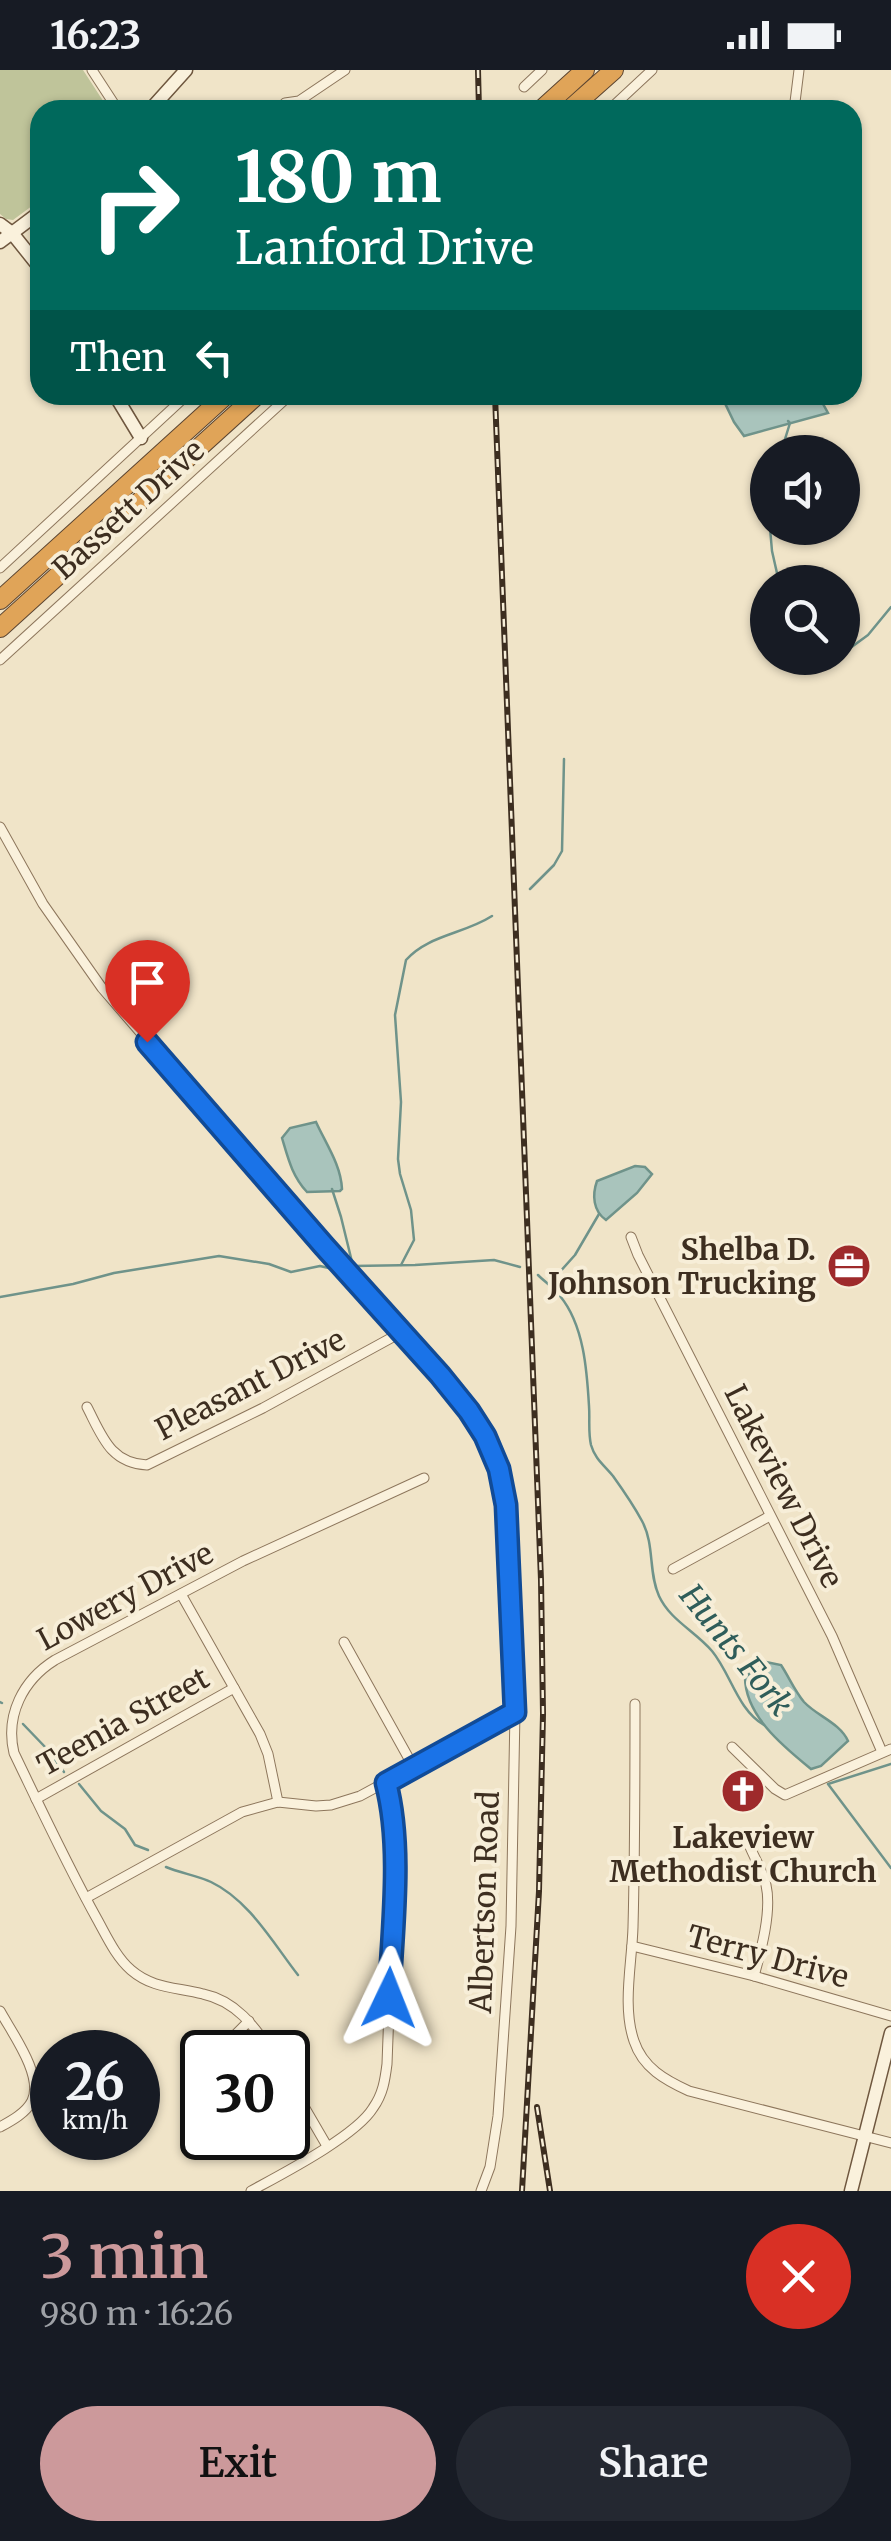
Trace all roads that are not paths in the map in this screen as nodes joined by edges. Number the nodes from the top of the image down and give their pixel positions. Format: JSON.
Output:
{"nodes":[{"id":1,"x":92,"y":70,"type":"edge"},
{"id":2,"x":186,"y":70,"type":"edge"},
{"id":3,"x":345,"y":70,"type":"edge"},
{"id":4,"x":542,"y":70,"type":"edge"},
{"id":5,"x":585,"y":70,"type":"edge"},
{"id":6,"x":614,"y":70,"type":"edge"},
{"id":7,"x":652,"y":70,"type":"edge"},
{"id":8,"x":799,"y":70,"type":"edge"},
{"id":9,"x":524,"y":87,"type":"dead end"},
{"id":10,"x":112,"y":100,"type":"edge"},
{"id":11,"x":159,"y":100,"type":"edge"},
{"id":12,"x":299,"y":100,"type":"edge"},
{"id":13,"x":552,"y":100,"type":"edge"},
{"id":14,"x":580,"y":100,"type":"edge"},
{"id":15,"x":620,"y":100,"type":"edge"},
{"id":16,"x":795,"y":100,"type":"edge"},
{"id":17,"x":30,"y":220,"type":"edge"},
{"id":18,"x":0,"y":224,"type":"edge"},
{"id":19,"x":12,"y":233,"type":"junction"},
{"id":20,"x":0,"y":242,"type":"edge"},
{"id":21,"x":30,"y":256,"type":"edge"},
{"id":22,"x":121,"y":405,"type":"edge"},
{"id":23,"x":177,"y":405,"type":"edge"},
{"id":24,"x":215,"y":405,"type":"edge"},
{"id":25,"x":246,"y":405,"type":"edge"},
{"id":26,"x":279,"y":405,"type":"edge"},
{"id":27,"x":141,"y":438,"type":"junction"},
{"id":28,"x":0,"y":568,"type":"edge"},
{"id":29,"x":0,"y":600,"type":"edge"},
{"id":30,"x":0,"y":628,"type":"edge"},
{"id":31,"x":0,"y":660,"type":"edge"},
{"id":32,"x":0,"y":827,"type":"edge"},
{"id":33,"x":631,"y":1237,"type":"dead end"},
{"id":34,"x":402,"y":1332,"type":"junction"},
{"id":35,"x":86,"y":1407,"type":"dead end"},
{"id":36,"x":424,"y":1478,"type":"dead end"},
{"id":37,"x":770,"y":1516,"type":"junction"},
{"id":38,"x":673,"y":1568,"type":"dead end"},
{"id":39,"x":181,"y":1594,"type":"junction"},
{"id":40,"x":344,"y":1642,"type":"dead end"},
{"id":41,"x":234,"y":1688,"type":"junction"},
{"id":42,"x":635,"y":1704,"type":"dead end"},
{"id":43,"x":515,"y":1712,"type":"junction"},
{"id":44,"x":732,"y":1747,"type":"dead end"},
{"id":45,"x":886,"y":1751,"type":"edge"},
{"id":46,"x":413,"y":1766,"type":"junction"},
{"id":47,"x":386,"y":1783,"type":"junction"},
{"id":48,"x":36,"y":1799,"type":"junction"},
{"id":49,"x":278,"y":1802,"type":"junction"},
{"id":50,"x":750,"y":1847,"type":"dead end"},
{"id":51,"x":86,"y":1898,"type":"junction"},
{"id":52,"x":632,"y":1946,"type":"junction"},
{"id":53,"x":754,"y":1976,"type":"junction"},
{"id":54,"x":0,"y":2011,"type":"edge"},
{"id":55,"x":891,"y":2016,"type":"edge"},
{"id":56,"x":249,"y":2021,"type":"junction"},
{"id":57,"x":240,"y":2030,"type":"edge"},
{"id":58,"x":256,"y":2030,"type":"edge"},
{"id":59,"x":891,"y":2033,"type":"edge"},
{"id":60,"x":310,"y":2117,"type":"edge"},
{"id":61,"x":0,"y":2127,"type":"edge"},
{"id":62,"x":866,"y":2137,"type":"junction"},
{"id":63,"x":891,"y":2143,"type":"edge"},
{"id":64,"x":327,"y":2146,"type":"junction"},
{"id":65,"x":251,"y":2191,"type":"edge"},
{"id":66,"x":480,"y":2191,"type":"edge"},
{"id":67,"x":851,"y":2191,"type":"edge"}],
"edges":[{"from":1,"to":10,"type":"street"},
{"from":2,"to":11,"type":"street"},
{"from":3,"to":12,"type":"street"},
{"from":4,"to":9,"type":"street"},
{"from":5,"to":13,"type":"highway"},
{"from":6,"to":14,"type":"highway"},
{"from":7,"to":15,"type":"street"},
{"from":8,"to":16,"type":"street"},
{"from":17,"to":19,"type":"street"},
{"from":18,"to":19,"type":"street"},
{"from":19,"to":20,"type":"street"},
{"from":19,"to":21,"type":"street"},
{"from":22,"to":27,"type":"street"},
{"from":23,"to":27,"type":"street"},
{"from":24,"to":29,"type":"highway"},
{"from":25,"to":30,"type":"highway"},
{"from":26,"to":31,"type":"street","name":"Bassett Drive"},
{"from":27,"to":28,"type":"street"},
{"from":32,"to":34,"type":"street","name":"Albertson Road"},
{"from":33,"to":37,"type":"street","name":"Lakeview Drive"},
{"from":34,"to":35,"type":"street","name":"Pleasant Drive"},
{"from":34,"to":43,"type":"street","name":"Albertson Road"},
{"from":36,"to":39,"type":"street","name":"Lowery Drive"},
{"from":37,"to":38,"type":"street"},
{"from":37,"to":45,"type":"street","name":"Lakeview Drive"},
{"from":39,"to":41,"type":"street"},
{"from":39,"to":48,"type":"street","name":"Lowery Drive"},
{"from":40,"to":46,"type":"street"},
{"from":41,"to":48,"type":"street","name":"Teenia Street"},
{"from":41,"to":49,"type":"street"},
{"from":42,"to":52,"type":"street"},
{"from":43,"to":46,"type":"street"},
{"from":43,"to":66,"type":"street","name":"Albertson Road"},
{"from":44,"to":45,"type":"street"},
{"from":46,"to":47,"type":"street"},
{"from":47,"to":49,"type":"street"},
{"from":47,"to":64,"type":"street"},
{"from":48,"to":51,"type":"street","name":"Lowery Drive"},
{"from":49,"to":51,"type":"street"},
{"from":50,"to":53,"type":"street"},
{"from":51,"to":56,"type":"street","name":"Lowery Drive"},
{"from":52,"to":53,"type":"street","name":"Terry Drive"},
{"from":52,"to":62,"type":"street"},
{"from":53,"to":55,"type":"street","name":"Terry Drive"},
{"from":54,"to":61,"type":"street"},
{"from":56,"to":57,"type":"street"},
{"from":56,"to":58,"type":"street","name":"Lowery Drive"},
{"from":59,"to":62,"type":"street"},
{"from":60,"to":64,"type":"street"},
{"from":62,"to":63,"type":"street"},
{"from":62,"to":67,"type":"street"},
{"from":64,"to":65,"type":"street"}]}
